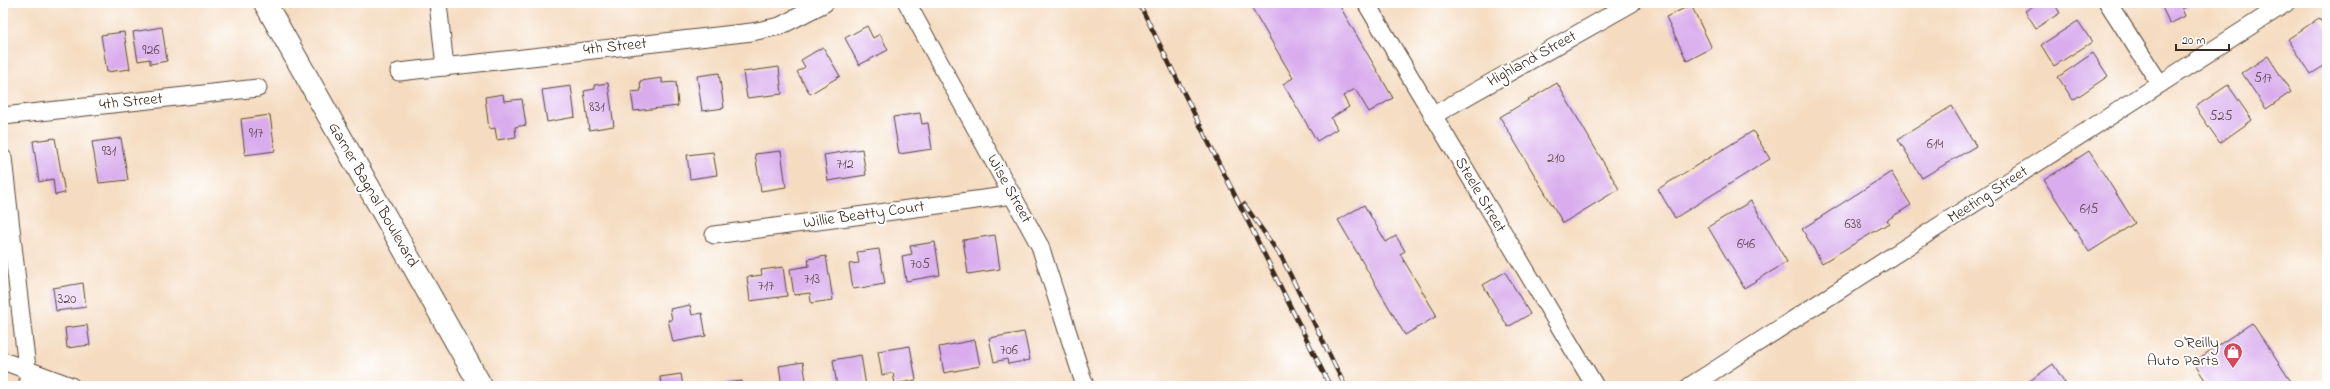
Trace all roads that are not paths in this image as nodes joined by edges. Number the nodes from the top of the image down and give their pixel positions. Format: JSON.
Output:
{"nodes":[{"id":1,"x":265,"y":3,"type":"edge"},
{"id":2,"x":438,"y":3,"type":"edge"},
{"id":3,"x":825,"y":3,"type":"edge"},
{"id":4,"x":907,"y":3,"type":"edge"},
{"id":5,"x":1366,"y":3,"type":"edge"},
{"id":6,"x":1632,"y":3,"type":"edge"},
{"id":7,"x":2108,"y":3,"type":"edge"},
{"id":8,"x":2286,"y":3,"type":"edge"},
{"id":9,"x":446,"y":66,"type":"junction"},
{"id":10,"x":399,"y":72,"type":"dead end"},
{"id":11,"x":2160,"y":84,"type":"junction"},
{"id":12,"x":258,"y":88,"type":"dead end"},
{"id":13,"x":3,"y":116,"type":"edge"},
{"id":14,"x":1432,"y":116,"type":"junction"},
{"id":15,"x":3,"y":158,"type":"edge"},
{"id":16,"x":1013,"y":195,"type":"junction"},
{"id":17,"x":714,"y":235,"type":"dead end"},
{"id":18,"x":3,"y":361,"type":"edge"},
{"id":19,"x":28,"y":378,"type":"edge"},
{"id":20,"x":71,"y":386,"type":"edge"},
{"id":21,"x":481,"y":386,"type":"edge"},
{"id":22,"x":1085,"y":386,"type":"edge"},
{"id":23,"x":1595,"y":386,"type":"edge"},
{"id":24,"x":1690,"y":386,"type":"edge"}],
"edges":[{"from":1,"to":21,"type":"highway","name":"Garner Bagnal Boulevard"},
{"from":2,"to":9,"type":"street"},
{"from":3,"to":9,"type":"street","name":"4th Street"},
{"from":4,"to":16,"type":"street","name":"Wise Street"},
{"from":5,"to":14,"type":"street","name":"Steele Street"},
{"from":6,"to":14,"type":"street","name":"Highland Street"},
{"from":7,"to":11,"type":"street"},
{"from":8,"to":11,"type":"street","name":"Meeting Street"},
{"from":9,"to":10,"type":"street","name":"4th Street"},
{"from":11,"to":24,"type":"street","name":"Meeting Street"},
{"from":12,"to":13,"type":"street","name":"4th Street"},
{"from":14,"to":23,"type":"street","name":"Steele Street"},
{"from":15,"to":19,"type":"street"},
{"from":16,"to":17,"type":"street","name":"Willie Beatty Court"},
{"from":16,"to":22,"type":"street","name":"Wise Street"},
{"from":18,"to":19,"type":"street"},
{"from":19,"to":20,"type":"street"}]}
